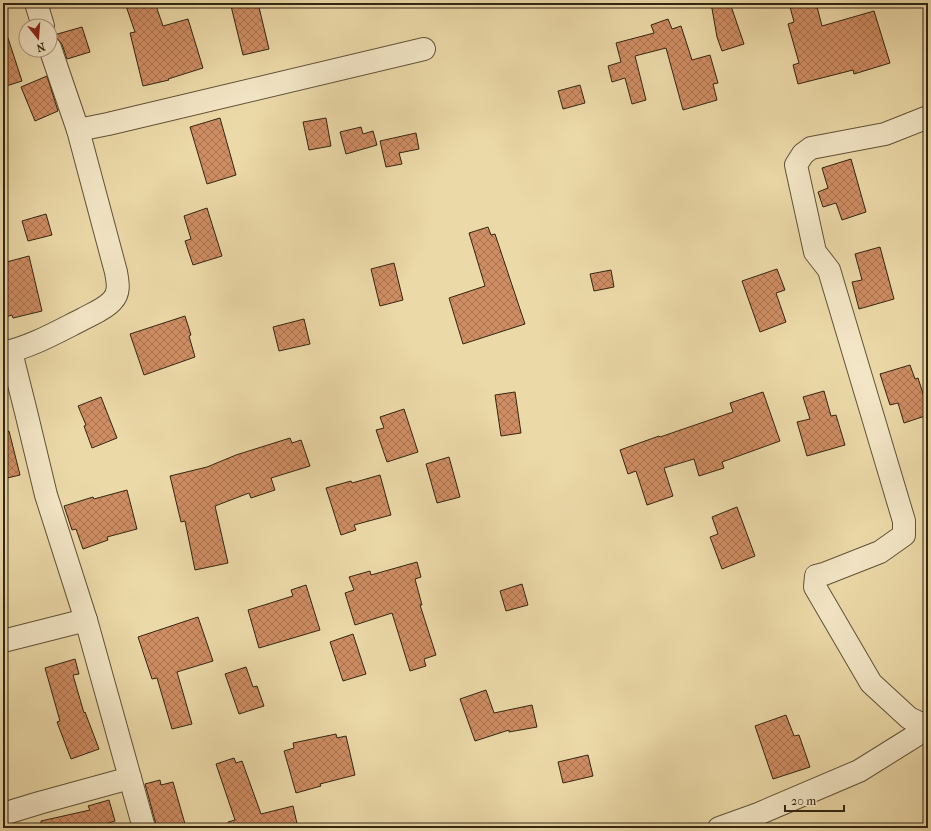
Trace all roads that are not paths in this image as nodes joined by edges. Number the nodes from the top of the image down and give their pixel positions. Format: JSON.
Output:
{"nodes":[{"id":1,"x":36,"y":3,"type":"edge"},
{"id":2,"x":41,"y":18,"type":"edge"},
{"id":3,"x":424,"y":49,"type":"dead end"},
{"id":4,"x":53,"y":58,"type":"edge"},
{"id":5,"x":928,"y":117,"type":"edge"},
{"id":6,"x":78,"y":130,"type":"junction"},
{"id":7,"x":7,"y":352,"type":"edge"},
{"id":8,"x":86,"y":620,"type":"junction"},
{"id":9,"x":3,"y":641,"type":"edge"},
{"id":10,"x":928,"y":728,"type":"edge"},
{"id":11,"x":130,"y":778,"type":"junction"},
{"id":12,"x":3,"y":814,"type":"edge"},
{"id":13,"x":144,"y":828,"type":"edge"},
{"id":14,"x":719,"y":828,"type":"edge"}],
"edges":[{"from":1,"to":2,"type":"street"},
{"from":3,"to":6,"type":"street"},
{"from":4,"to":6,"type":"street"},
{"from":5,"to":10,"type":"street"},
{"from":6,"to":7,"type":"street"},
{"from":7,"to":8,"type":"street"},
{"from":8,"to":9,"type":"street"},
{"from":8,"to":11,"type":"street"},
{"from":10,"to":14,"type":"street"},
{"from":11,"to":12,"type":"street"},
{"from":11,"to":13,"type":"street"}]}
